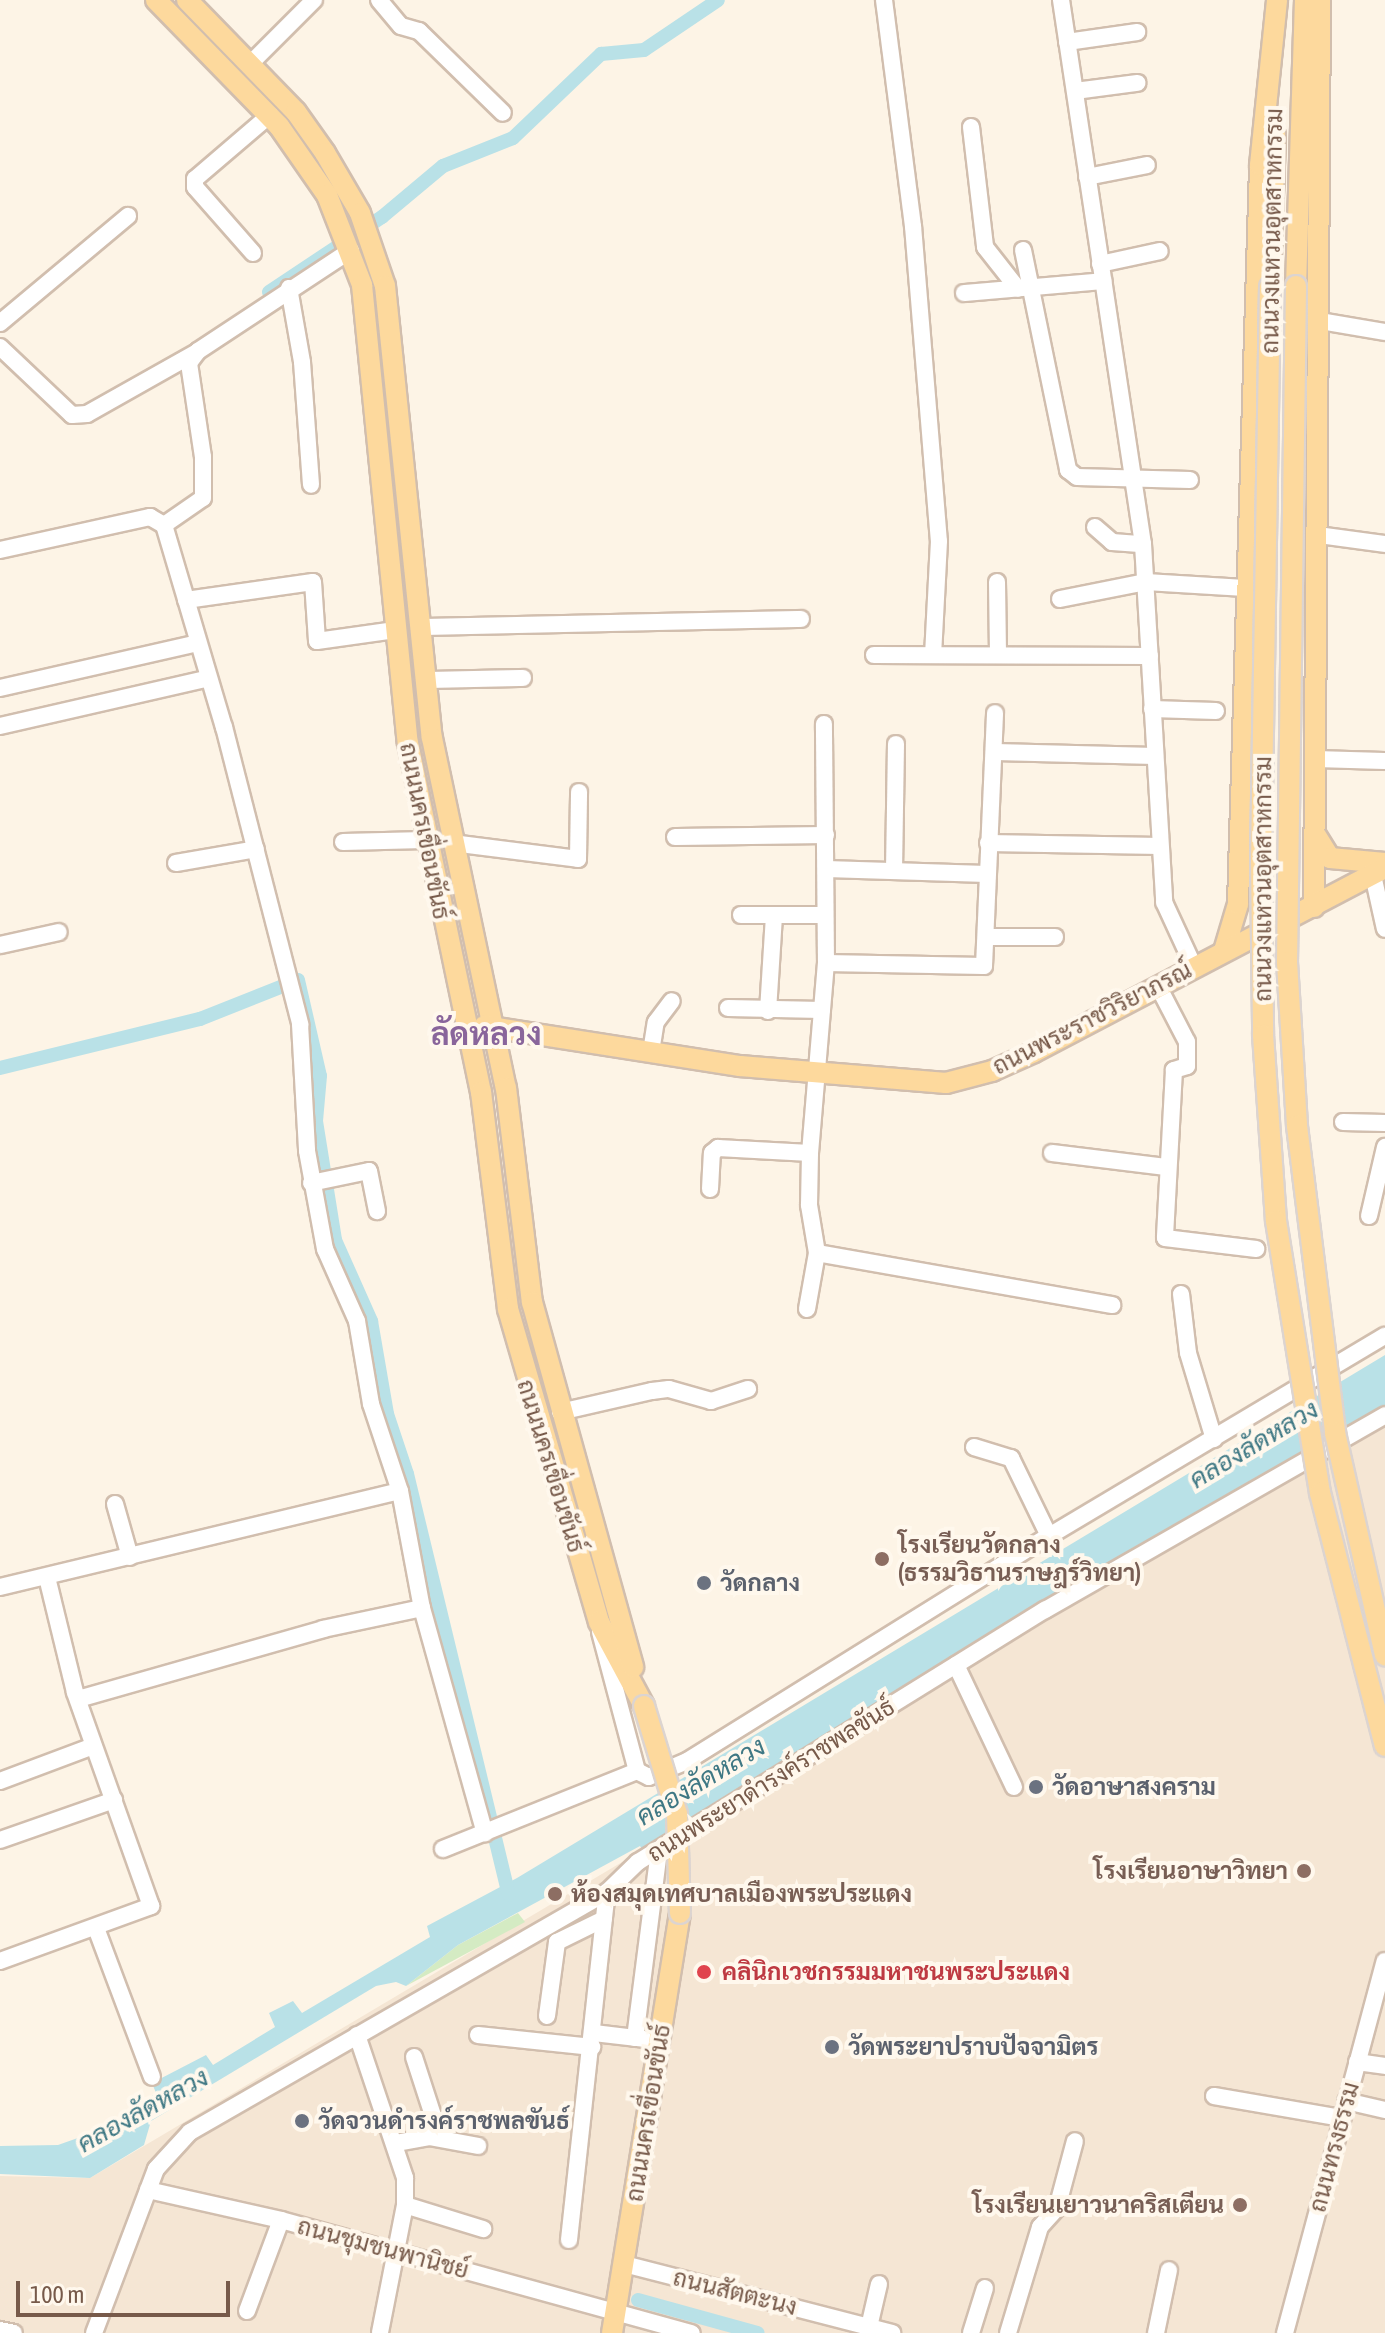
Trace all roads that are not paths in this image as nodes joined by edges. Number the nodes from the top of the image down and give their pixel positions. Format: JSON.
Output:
{"nodes":[{"id":1,"x":156,"y":0,"type":"edge"},
{"id":2,"x":187,"y":0,"type":"edge"},
{"id":3,"x":314,"y":0,"type":"edge"},
{"id":4,"x":379,"y":0,"type":"edge"},
{"id":5,"x":884,"y":0,"type":"edge"},
{"id":6,"x":1061,"y":0,"type":"edge"},
{"id":7,"x":1278,"y":0,"type":"edge"},
{"id":8,"x":1305,"y":0,"type":"edge"},
{"id":9,"x":1320,"y":0,"type":"edge"},
{"id":10,"x":1137,"y":32,"type":"dead end"},
{"id":11,"x":1067,"y":42,"type":"junction"},
{"id":12,"x":251,"y":63,"type":"junction"},
{"id":13,"x":1137,"y":83,"type":"dead end"},
{"id":14,"x":1075,"y":91,"type":"junction"},
{"id":15,"x":503,"y":113,"type":"dead end"},
{"id":16,"x":270,"y":115,"type":"junction"},
{"id":17,"x":971,"y":127,"type":"dead end"},
{"id":18,"x":1147,"y":165,"type":"dead end"},
{"id":19,"x":1087,"y":177,"type":"junction"},
{"id":20,"x":128,"y":216,"type":"dead end"},
{"id":21,"x":348,"y":242,"type":"junction"},
{"id":22,"x":1023,"y":250,"type":"dead end"},
{"id":23,"x":1160,"y":251,"type":"dead end"},
{"id":24,"x":253,"y":253,"type":"dead end"},
{"id":25,"x":1102,"y":272,"type":"junction"},
{"id":26,"x":289,"y":288,"type":"junction"},
{"id":27,"x":1025,"y":289,"type":"junction"},
{"id":28,"x":964,"y":293,"type":"dead end"},
{"id":29,"x":1320,"y":321,"type":"junction"},
{"id":30,"x":0,"y":323,"type":"edge"},
{"id":31,"x":1385,"y":332,"type":"edge"},
{"id":32,"x":0,"y":347,"type":"edge"},
{"id":33,"x":198,"y":351,"type":"junction"},
{"id":34,"x":1190,"y":480,"type":"dead end"},
{"id":35,"x":1135,"y":481,"type":"junction"},
{"id":36,"x":311,"y":485,"type":"dead end"},
{"id":37,"x":408,"y":507,"type":"junction"},
{"id":38,"x":384,"y":509,"type":"junction"},
{"id":39,"x":164,"y":525,"type":"junction"},
{"id":40,"x":1095,"y":527,"type":"dead end"},
{"id":41,"x":1318,"y":535,"type":"junction"},
{"id":42,"x":1385,"y":541,"type":"edge"},
{"id":43,"x":1143,"y":544,"type":"junction"},
{"id":44,"x":0,"y":550,"type":"edge"},
{"id":45,"x":997,"y":582,"type":"dead end"},
{"id":46,"x":1146,"y":582,"type":"junction"},
{"id":47,"x":1245,"y":588,"type":"junction"},
{"id":48,"x":1060,"y":599,"type":"dead end"},
{"id":49,"x":186,"y":600,"type":"junction"},
{"id":50,"x":801,"y":619,"type":"dead end"},
{"id":51,"x":420,"y":627,"type":"junction"},
{"id":52,"x":395,"y":630,"type":"junction"},
{"id":53,"x":198,"y":643,"type":"junction"},
{"id":54,"x":933,"y":654,"type":"junction"},
{"id":55,"x":998,"y":654,"type":"junction"},
{"id":56,"x":874,"y":655,"type":"dead end"},
{"id":57,"x":1150,"y":656,"type":"junction"},
{"id":58,"x":209,"y":678,"type":"junction"},
{"id":59,"x":523,"y":678,"type":"dead end"},
{"id":60,"x":425,"y":680,"type":"junction"},
{"id":61,"x":0,"y":688,"type":"edge"},
{"id":62,"x":1152,"y":709,"type":"junction"},
{"id":63,"x":1216,"y":711,"type":"dead end"},
{"id":64,"x":995,"y":713,"type":"dead end"},
{"id":65,"x":824,"y":724,"type":"dead end"},
{"id":66,"x":0,"y":726,"type":"edge"},
{"id":67,"x":896,"y":744,"type":"dead end"},
{"id":68,"x":995,"y":752,"type":"junction"},
{"id":69,"x":1155,"y":756,"type":"junction"},
{"id":70,"x":1315,"y":759,"type":"junction"},
{"id":71,"x":1385,"y":761,"type":"edge"},
{"id":72,"x":579,"y":792,"type":"dead end"},
{"id":73,"x":1239,"y":824,"type":"junction"},
{"id":74,"x":1315,"y":834,"type":"junction"},
{"id":75,"x":826,"y":835,"type":"junction"},
{"id":76,"x":675,"y":837,"type":"dead end"},
{"id":77,"x":425,"y":840,"type":"junction"},
{"id":78,"x":343,"y":842,"type":"dead end"},
{"id":79,"x":452,"y":843,"type":"junction"},
{"id":80,"x":988,"y":843,"type":"junction"},
{"id":81,"x":1160,"y":846,"type":"junction"},
{"id":82,"x":256,"y":849,"type":"junction"},
{"id":83,"x":176,"y":863,"type":"dead end"},
{"id":84,"x":1314,"y":867,"type":"junction"},
{"id":85,"x":826,"y":869,"type":"junction"},
{"id":86,"x":1381,"y":869,"type":"edge"},
{"id":87,"x":894,"y":871,"type":"junction"},
{"id":88,"x":987,"y":874,"type":"junction"},
{"id":89,"x":1314,"y":907,"type":"junction"},
{"id":90,"x":741,"y":915,"type":"dead end"},
{"id":91,"x":774,"y":915,"type":"junction"},
{"id":92,"x":825,"y":915,"type":"junction"},
{"id":93,"x":470,"y":925,"type":"junction"},
{"id":94,"x":1385,"y":929,"type":"edge"},
{"id":95,"x":445,"y":931,"type":"junction"},
{"id":96,"x":59,"y":932,"type":"dead end"},
{"id":97,"x":986,"y":937,"type":"junction"},
{"id":98,"x":1055,"y":937,"type":"dead end"},
{"id":99,"x":0,"y":945,"type":"edge"},
{"id":100,"x":1224,"y":951,"type":"junction"},
{"id":101,"x":826,"y":963,"type":"junction"},
{"id":102,"x":1194,"y":967,"type":"junction"},
{"id":103,"x":1158,"y":986,"type":"junction"},
{"id":104,"x":672,"y":1001,"type":"dead end"},
{"id":105,"x":728,"y":1008,"type":"dead end"},
{"id":106,"x":822,"y":1010,"type":"junction"},
{"id":107,"x":768,"y":1011,"type":"junction"},
{"id":108,"x":494,"y":1025,"type":"junction"},
{"id":109,"x":468,"y":1027,"type":"junction"},
{"id":110,"x":651,"y":1052,"type":"junction"},
{"id":111,"x":814,"y":1075,"type":"junction"},
{"id":112,"x":1343,"y":1122,"type":"dead end"},
{"id":113,"x":1385,"y":1123,"type":"edge"},
{"id":114,"x":1385,"y":1147,"type":"edge"},
{"id":115,"x":810,"y":1153,"type":"junction"},
{"id":116,"x":1052,"y":1153,"type":"dead end"},
{"id":117,"x":1166,"y":1167,"type":"junction"},
{"id":118,"x":321,"y":1181,"type":"junction"},
{"id":119,"x":710,"y":1189,"type":"dead end"},
{"id":120,"x":377,"y":1211,"type":"dead end"},
{"id":121,"x":1369,"y":1216,"type":"dead end"},
{"id":122,"x":1256,"y":1249,"type":"dead end"},
{"id":123,"x":817,"y":1253,"type":"junction"},
{"id":124,"x":1181,"y":1294,"type":"dead end"},
{"id":125,"x":1112,"y":1305,"type":"dead end"},
{"id":126,"x":807,"y":1309,"type":"dead end"},
{"id":127,"x":1385,"y":1336,"type":"edge"},
{"id":128,"x":748,"y":1389,"type":"dead end"},
{"id":129,"x":560,"y":1412,"type":"junction"},
{"id":130,"x":1385,"y":1415,"type":"edge"},
{"id":131,"x":1214,"y":1439,"type":"junction"},
{"id":132,"x":974,"y":1447,"type":"dead end"},
{"id":133,"x":400,"y":1491,"type":"junction"},
{"id":134,"x":115,"y":1504,"type":"dead end"},
{"id":135,"x":1049,"y":1536,"type":"junction"},
{"id":136,"x":130,"y":1557,"type":"junction"},
{"id":137,"x":47,"y":1577,"type":"junction"},
{"id":138,"x":0,"y":1587,"type":"edge"},
{"id":139,"x":422,"y":1608,"type":"junction"},
{"id":140,"x":599,"y":1622,"type":"junction"},
{"id":141,"x":1385,"y":1655,"type":"edge"},
{"id":142,"x":956,"y":1665,"type":"junction"},
{"id":143,"x":78,"y":1699,"type":"junction"},
{"id":144,"x":644,"y":1706,"type":"junction"},
{"id":145,"x":93,"y":1746,"type":"junction"},
{"id":146,"x":1385,"y":1746,"type":"edge"},
{"id":147,"x":637,"y":1771,"type":"junction"},
{"id":148,"x":0,"y":1781,"type":"edge"},
{"id":149,"x":1014,"y":1787,"type":"dead end"},
{"id":150,"x":114,"y":1800,"type":"junction"},
{"id":151,"x":488,"y":1832,"type":"junction"},
{"id":152,"x":0,"y":1840,"type":"edge"},
{"id":153,"x":443,"y":1849,"type":"dead end"},
{"id":154,"x":659,"y":1851,"type":"junction"},
{"id":155,"x":607,"y":1892,"type":"junction"},
{"id":156,"x":604,"y":1919,"type":"junction"},
{"id":157,"x":96,"y":1928,"type":"junction"},
{"id":158,"x":0,"y":1961,"type":"edge"},
{"id":159,"x":1385,"y":1961,"type":"edge"},
{"id":160,"x":547,"y":2016,"type":"dead end"},
{"id":161,"x":357,"y":2035,"type":"junction"},
{"id":162,"x":478,"y":2035,"type":"dead end"},
{"id":163,"x":635,"y":2038,"type":"junction"},
{"id":164,"x":593,"y":2040,"type":"junction"},
{"id":165,"x":660,"y":2041,"type":"junction"},
{"id":166,"x":414,"y":2057,"type":"dead end"},
{"id":167,"x":1357,"y":2062,"type":"junction"},
{"id":168,"x":1385,"y":2066,"type":"edge"},
{"id":169,"x":152,"y":2077,"type":"dead end"},
{"id":170,"x":1214,"y":2096,"type":"dead end"},
{"id":171,"x":1346,"y":2101,"type":"junction"},
{"id":172,"x":1385,"y":2110,"type":"edge"},
{"id":173,"x":1342,"y":2118,"type":"junction"},
{"id":174,"x":440,"y":2137,"type":"junction"},
{"id":175,"x":1075,"y":2141,"type":"dead end"},
{"id":176,"x":396,"y":2143,"type":"junction"},
{"id":177,"x":478,"y":2146,"type":"dead end"},
{"id":178,"x":148,"y":2190,"type":"junction"},
{"id":179,"x":405,"y":2205,"type":"junction"},
{"id":180,"x":281,"y":2220,"type":"junction"},
{"id":181,"x":483,"y":2229,"type":"dead end"},
{"id":182,"x":569,"y":2240,"type":"dead end"},
{"id":183,"x":396,"y":2251,"type":"junction"},
{"id":184,"x":624,"y":2264,"type":"junction"},
{"id":185,"x":1169,"y":2270,"type":"dead end"},
{"id":186,"x":879,"y":2284,"type":"dead end"},
{"id":187,"x":985,"y":2288,"type":"dead end"},
{"id":188,"x":247,"y":2311,"type":"dead end"},
{"id":189,"x":614,"y":2323,"type":"edge"},
{"id":190,"x":869,"y":2327,"type":"junction"},
{"id":191,"x":0,"y":2330,"type":"edge"},
{"id":192,"x":14,"y":2333,"type":"edge"},
{"id":193,"x":94,"y":2333,"type":"edge"},
{"id":194,"x":380,"y":2333,"type":"edge"},
{"id":195,"x":692,"y":2333,"type":"edge"},
{"id":196,"x":892,"y":2333,"type":"edge"},
{"id":197,"x":971,"y":2333,"type":"edge"},
{"id":198,"x":1008,"y":2333,"type":"edge"},
{"id":199,"x":1156,"y":2333,"type":"edge"},
{"id":200,"x":1285,"y":2333,"type":"edge"}],
"edges":[{"from":1,"to":16,"type":"main road","name":"ถนนนครเขื่อนขันธ์"},
{"from":2,"to":12,"type":"main road","name":"ถนนนครเขื่อนขันธ์"},
{"from":3,"to":12,"type":"street"},
{"from":4,"to":15,"type":"street"},
{"from":5,"to":54,"type":"street"},
{"from":6,"to":11,"type":"street"},
{"from":7,"to":47,"type":"main road","name":"ถนนวงแหวนอุตสาหกรรม"},
{"from":7,"to":146,"type":"main road","name":"ถนนวงแหวนอุตสาหกรรม","bridge":true},
{"from":8,"to":141,"type":"main road","name":"ถนนวงแหวนอุตสาหกรรม","bridge":true},
{"from":9,"to":29,"type":"main road","name":"ถนนวงแหวนอุตสาหกรรม"},
{"from":10,"to":11,"type":"street"},
{"from":11,"to":14,"type":"street"},
{"from":12,"to":37,"type":"main road","name":"ถนนนครเขื่อนขันธ์"},
{"from":13,"to":14,"type":"street"},
{"from":14,"to":19,"type":"street"},
{"from":16,"to":21,"type":"main road","name":"ถนนนครเขื่อนขันธ์"},
{"from":16,"to":24,"type":"street"},
{"from":17,"to":27,"type":"street"},
{"from":18,"to":19,"type":"street"},
{"from":19,"to":25,"type":"street"},
{"from":20,"to":30,"type":"street"},
{"from":21,"to":26,"type":"street"},
{"from":21,"to":38,"type":"main road","name":"ถนนนครเขื่อนขันธ์"},
{"from":22,"to":27,"type":"street"},
{"from":23,"to":25,"type":"street"},
{"from":25,"to":27,"type":"street"},
{"from":25,"to":35,"type":"street"},
{"from":26,"to":33,"type":"street"},
{"from":26,"to":36,"type":"street"},
{"from":27,"to":28,"type":"street"},
{"from":27,"to":35,"type":"street"},
{"from":29,"to":31,"type":"street"},
{"from":29,"to":41,"type":"main road","name":"ถนนวงแหวนอุตสาหกรรม"},
{"from":32,"to":33,"type":"street"},
{"from":33,"to":39,"type":"street"},
{"from":34,"to":35,"type":"street"},
{"from":35,"to":43,"type":"street"},
{"from":37,"to":38,"type":"main road"},
{"from":37,"to":51,"type":"main road","name":"ถนนนครเขื่อนขันธ์"},
{"from":38,"to":52,"type":"main road","name":"ถนนนครเขื่อนขันธ์"},
{"from":39,"to":44,"type":"street"},
{"from":39,"to":49,"type":"street"},
{"from":40,"to":43,"type":"street"},
{"from":41,"to":42,"type":"street"},
{"from":41,"to":70,"type":"main road","name":"ถนนวงแหวนอุตสาหกรรม"},
{"from":43,"to":46,"type":"street"},
{"from":45,"to":55,"type":"street"},
{"from":46,"to":47,"type":"street"},
{"from":46,"to":48,"type":"street"},
{"from":46,"to":57,"type":"street"},
{"from":47,"to":73,"type":"main road","name":"ถนนวงแหวนอุตสาหกรรม"},
{"from":49,"to":52,"type":"street"},
{"from":49,"to":53,"type":"street"},
{"from":50,"to":51,"type":"street"},
{"from":51,"to":60,"type":"main road","name":"ถนนนครเขื่อนขันธ์"},
{"from":52,"to":77,"type":"main road","name":"ถนนนครเขื่อนขันธ์"},
{"from":53,"to":58,"type":"street"},
{"from":53,"to":61,"type":"street"},
{"from":54,"to":55,"type":"street"},
{"from":54,"to":56,"type":"street"},
{"from":55,"to":57,"type":"street"},
{"from":57,"to":62,"type":"street"},
{"from":58,"to":66,"type":"street"},
{"from":58,"to":82,"type":"street"},
{"from":59,"to":60,"type":"street"},
{"from":60,"to":79,"type":"main road","name":"ถนนนครเขื่อนขันธ์"},
{"from":62,"to":63,"type":"street"},
{"from":62,"to":69,"type":"street"},
{"from":64,"to":68,"type":"street"},
{"from":65,"to":75,"type":"street"},
{"from":67,"to":87,"type":"street"},
{"from":68,"to":69,"type":"street"},
{"from":68,"to":80,"type":"street"},
{"from":69,"to":81,"type":"street"},
{"from":70,"to":71,"type":"street"},
{"from":70,"to":74,"type":"main road","name":"ถนนวงแหวนอุตสาหกรรม"},
{"from":72,"to":79,"type":"street"},
{"from":73,"to":84,"type":"main road"},
{"from":73,"to":100,"type":"main road","name":"ถนนวงแหวนอุตสาหกรรม"},
{"from":74,"to":84,"type":"main road","name":"ถนนวงแหวนอุตสาหกรรม"},
{"from":74,"to":86,"type":"main road"},
{"from":75,"to":76,"type":"street"},
{"from":75,"to":85,"type":"street"},
{"from":77,"to":78,"type":"street"},
{"from":77,"to":95,"type":"main road","name":"ถนนนครเขื่อนขันธ์"},
{"from":79,"to":93,"type":"main road","name":"ถนนนครเขื่อนขันธ์"},
{"from":80,"to":81,"type":"street"},
{"from":80,"to":88,"type":"street"},
{"from":81,"to":102,"type":"street"},
{"from":82,"to":83,"type":"street"},
{"from":82,"to":118,"type":"street"},
{"from":84,"to":89,"type":"main road","name":"ถนนวงแหวนอุตสาหกรรม"},
{"from":85,"to":87,"type":"street"},
{"from":85,"to":92,"type":"street"},
{"from":86,"to":89,"type":"main road","name":"ถนนพระราชวิริยาภรณ์"},
{"from":86,"to":94,"type":"street"},
{"from":87,"to":88,"type":"street"},
{"from":88,"to":97,"type":"street"},
{"from":89,"to":100,"type":"main road","name":"ถนนพระราชวิริยาภรณ์"},
{"from":90,"to":91,"type":"street"},
{"from":91,"to":92,"type":"street"},
{"from":91,"to":107,"type":"street"},
{"from":92,"to":101,"type":"street"},
{"from":93,"to":95,"type":"main road"},
{"from":93,"to":108,"type":"main road","name":"ถนนนครเขื่อนขันธ์"},
{"from":95,"to":109,"type":"main road","name":"ถนนนครเขื่อนขันธ์"},
{"from":96,"to":99,"type":"street"},
{"from":97,"to":98,"type":"street"},
{"from":97,"to":101,"type":"street"},
{"from":100,"to":102,"type":"main road","name":"ถนนพระราชวิริยาภรณ์"},
{"from":101,"to":106,"type":"street"},
{"from":102,"to":103,"type":"main road","name":"ถนนพระราชวิริยาภรณ์"},
{"from":103,"to":111,"type":"main road","name":"ถนนพระราชวิริยาภรณ์"},
{"from":103,"to":117,"type":"street"},
{"from":104,"to":110,"type":"street"},
{"from":105,"to":107,"type":"street"},
{"from":106,"to":107,"type":"street"},
{"from":106,"to":111,"type":"street"},
{"from":108,"to":109,"type":"main road","name":"ถนนพระราชวิริยาภรณ์"},
{"from":108,"to":110,"type":"main road","name":"ถนนพระราชวิริยาภรณ์"},
{"from":108,"to":129,"type":"main road","name":"ถนนนครเขื่อนขันธ์"},
{"from":109,"to":140,"type":"main road","name":"ถนนนครเขื่อนขันธ์"},
{"from":110,"to":111,"type":"main road","name":"ถนนพระราชวิริยาภรณ์"},
{"from":111,"to":115,"type":"street"},
{"from":112,"to":113,"type":"street"},
{"from":114,"to":121,"type":"street"},
{"from":115,"to":119,"type":"street"},
{"from":115,"to":123,"type":"street"},
{"from":116,"to":117,"type":"street"},
{"from":117,"to":122,"type":"street"},
{"from":118,"to":120,"type":"street"},
{"from":118,"to":133,"type":"street"},
{"from":123,"to":125,"type":"street"},
{"from":123,"to":126,"type":"street"},
{"from":124,"to":131,"type":"street"},
{"from":127,"to":131,"type":"street"},
{"from":128,"to":129,"type":"street"},
{"from":129,"to":144,"type":"main road","name":"ถนนนครเขื่อนขันธ์"},
{"from":130,"to":142,"type":"street","name":"ถนนพระยาดำรงค์ราชพลขันธ์"},
{"from":131,"to":135,"type":"street"},
{"from":132,"to":135,"type":"street"},
{"from":133,"to":136,"type":"street"},
{"from":133,"to":139,"type":"street"},
{"from":134,"to":136,"type":"street"},
{"from":135,"to":147,"type":"street"},
{"from":136,"to":137,"type":"street"},
{"from":137,"to":138,"type":"street"},
{"from":137,"to":143,"type":"street"},
{"from":139,"to":143,"type":"street"},
{"from":139,"to":151,"type":"street"},
{"from":140,"to":144,"type":"main road","name":"ถนนนครเขื่อนขันธ์"},
{"from":140,"to":147,"type":"street"},
{"from":142,"to":149,"type":"street"},
{"from":142,"to":154,"type":"street","name":"ถนนพระยาดำรงค์ราชพลขันธ์"},
{"from":143,"to":145,"type":"street"},
{"from":144,"to":165,"type":"main road","name":"ถนนนครเขื่อนขันธ์","bridge":true},
{"from":145,"to":148,"type":"street"},
{"from":145,"to":150,"type":"street"},
{"from":147,"to":151,"type":"street"},
{"from":150,"to":152,"type":"street"},
{"from":150,"to":157,"type":"street"},
{"from":151,"to":153,"type":"street"},
{"from":154,"to":155,"type":"street","name":"ถนนพระยาดำรงค์ราชพลขันธ์"},
{"from":154,"to":163,"type":"street"},
{"from":155,"to":156,"type":"street"},
{"from":155,"to":161,"type":"street","name":"ถนนพระยาดำรงค์ราชพลขันธ์"},
{"from":156,"to":160,"type":"street"},
{"from":156,"to":164,"type":"street"},
{"from":157,"to":158,"type":"street"},
{"from":157,"to":169,"type":"street"},
{"from":159,"to":167,"type":"street","name":"ถนนทรงธรรม"},
{"from":161,"to":176,"type":"street"},
{"from":161,"to":178,"type":"street","name":"ถนนพระยาดำรงค์ราชพลขันธ์"},
{"from":162,"to":164,"type":"street"},
{"from":163,"to":164,"type":"street"},
{"from":163,"to":165,"type":"street"},
{"from":164,"to":182,"type":"street"},
{"from":165,"to":184,"type":"main road","name":"ถนนนครเขื่อนขันธ์"},
{"from":166,"to":174,"type":"street"},
{"from":167,"to":168,"type":"street"},
{"from":167,"to":171,"type":"street","name":"ถนนทรงธรรม"},
{"from":170,"to":173,"type":"street"},
{"from":171,"to":172,"type":"street"},
{"from":171,"to":173,"type":"street","name":"ถนนทรงธรรม"},
{"from":173,"to":200,"type":"street","name":"ถนนทรงธรรม"},
{"from":174,"to":176,"type":"street"},
{"from":174,"to":177,"type":"street"},
{"from":175,"to":198,"type":"street"},
{"from":176,"to":179,"type":"street"},
{"from":178,"to":180,"type":"street","name":"ถนนชุมชนพานิชย์"},
{"from":178,"to":193,"type":"street","name":"ถนนพระยาดำรงค์ราชพลขันธ์"},
{"from":179,"to":181,"type":"street"},
{"from":179,"to":183,"type":"street"},
{"from":180,"to":183,"type":"street","name":"ถนนชุมชนพานิชย์"},
{"from":180,"to":188,"type":"street"},
{"from":183,"to":189,"type":"street","name":"ถนนชุมชนพานิชย์"},
{"from":183,"to":194,"type":"street"},
{"from":184,"to":189,"type":"main road","name":"ถนนนครเขื่อนขันธ์"},
{"from":184,"to":190,"type":"street","name":"ถนนสัตตะนง"},
{"from":185,"to":199,"type":"street"},
{"from":186,"to":190,"type":"street"},
{"from":187,"to":197,"type":"street"},
{"from":189,"to":195,"type":"street","name":"ถนนชุมชนพานิชย์"},
{"from":190,"to":196,"type":"street","name":"ถนนสัตตะนง"},
{"from":191,"to":192,"type":"street"}]}
